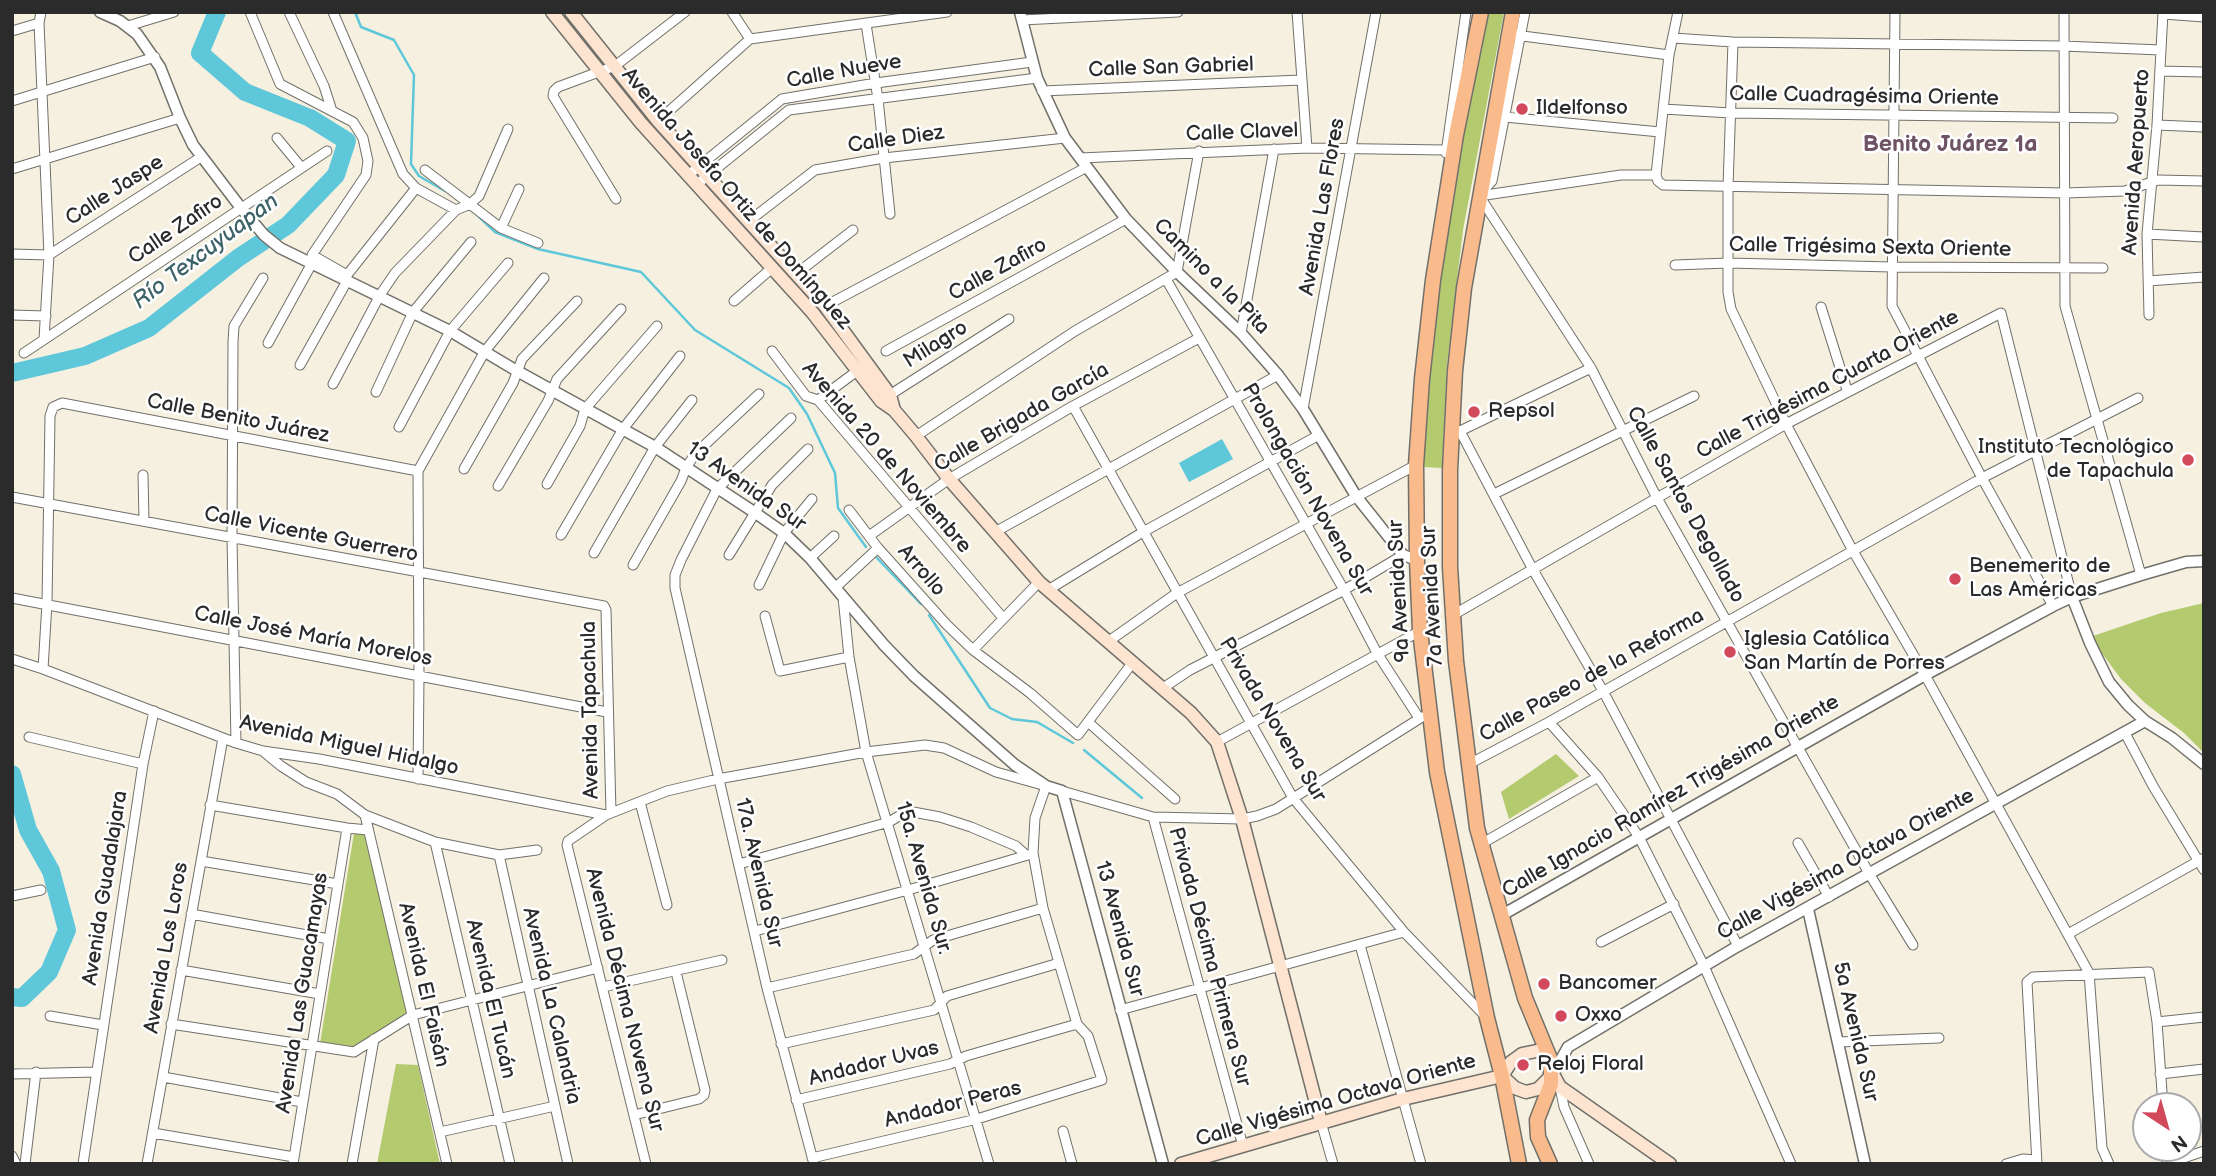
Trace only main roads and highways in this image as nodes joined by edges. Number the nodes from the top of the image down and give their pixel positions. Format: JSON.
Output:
{"nodes":[{"id":1,"x":552,"y":12,"type":"edge"},
{"id":2,"x":570,"y":12,"type":"edge"},
{"id":3,"x":1481,"y":12,"type":"edge"},
{"id":4,"x":1513,"y":12,"type":"edge"},
{"id":5,"x":885,"y":398,"type":"junction"},
{"id":6,"x":1546,"y":1049,"type":"junction"},
{"id":7,"x":1553,"y":1073,"type":"junction"},
{"id":8,"x":1502,"y":1076,"type":"junction"},
{"id":9,"x":1321,"y":1122,"type":"junction"},
{"id":10,"x":1181,"y":1164,"type":"edge"},
{"id":11,"x":1519,"y":1164,"type":"edge"},
{"id":12,"x":1550,"y":1164,"type":"edge"},
{"id":13,"x":1671,"y":1164,"type":"edge"}],
"edges":[{"from":1,"to":5,"type":"main road","name":"Avenida Josefa Ortiz de Domínguez"},
{"from":2,"to":5,"type":"main road","name":"Avenida Josefa Ortiz de Domínguez"},
{"from":3,"to":8,"type":"main road","name":"9a Avenida Sur"},
{"from":4,"to":6,"type":"main road","name":"7a Avenida Sur"},
{"from":5,"to":9,"type":"main road","name":"Avenida Josefa Ortiz de Domínguez"},
{"from":6,"to":7,"type":"main road","name":"7a Avenida Sur"},
{"from":6,"to":8,"type":"main road"},
{"from":7,"to":8,"type":"main road"},
{"from":7,"to":12,"type":"main road"},
{"from":7,"to":13,"type":"main road"},
{"from":8,"to":9,"type":"main road","name":"Calle Vigésima Octava Oriente"},
{"from":8,"to":11,"type":"main road","name":"9a Avenida Sur"},
{"from":9,"to":10,"type":"main road","name":"Calle Vigésima Octava Oriente"}]}
